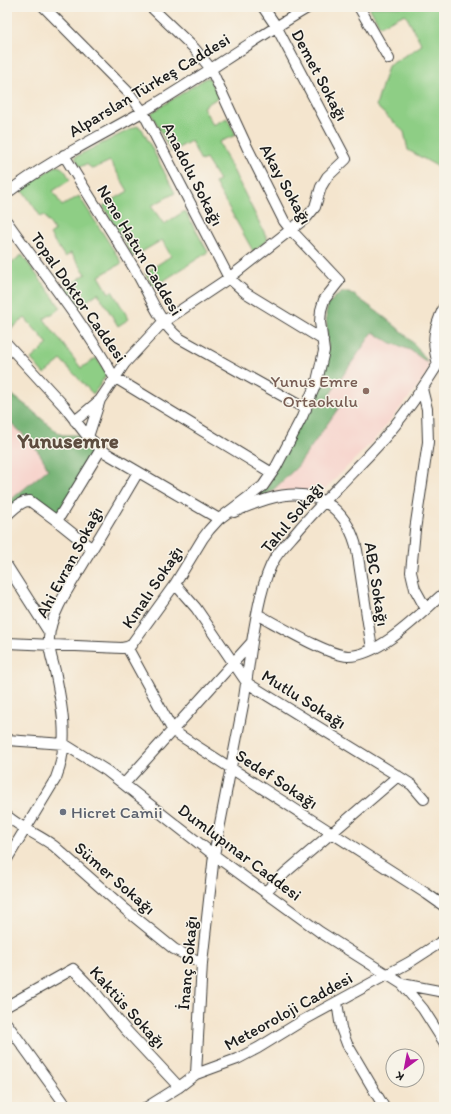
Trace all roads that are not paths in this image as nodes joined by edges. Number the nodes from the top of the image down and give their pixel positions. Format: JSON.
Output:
{"nodes":[{"id":1,"x":44,"y":7,"type":"edge"},
{"id":2,"x":151,"y":7,"type":"edge"},
{"id":3,"x":263,"y":7,"type":"edge"},
{"id":4,"x":309,"y":7,"type":"edge"},
{"id":5,"x":359,"y":7,"type":"edge"},
{"id":6,"x":276,"y":26,"type":"junction"},
{"id":7,"x":389,"y":59,"type":"dead end"},
{"id":8,"x":211,"y":69,"type":"junction"},
{"id":9,"x":143,"y":112,"type":"junction"},
{"id":10,"x":64,"y":155,"type":"junction"},
{"id":11,"x":7,"y":193,"type":"edge"},
{"id":12,"x":7,"y":222,"type":"edge"},
{"id":13,"x":291,"y":230,"type":"junction"},
{"id":14,"x":229,"y":278,"type":"junction"},
{"id":15,"x":444,"y":307,"type":"edge"},
{"id":16,"x":163,"y":322,"type":"junction"},
{"id":17,"x":323,"y":340,"type":"junction"},
{"id":18,"x":7,"y":344,"type":"edge"},
{"id":19,"x":441,"y":365,"type":"edge"},
{"id":20,"x":114,"y":377,"type":"junction"},
{"id":21,"x":422,"y":389,"type":"junction"},
{"id":22,"x":100,"y":400,"type":"junction"},
{"id":23,"x":306,"y":409,"type":"junction"},
{"id":24,"x":75,"y":421,"type":"junction"},
{"id":25,"x":88,"y":437,"type":"junction"},
{"id":26,"x":101,"y":449,"type":"junction"},
{"id":27,"x":138,"y":472,"type":"junction"},
{"id":28,"x":272,"y":472,"type":"junction"},
{"id":29,"x":324,"y":501,"type":"junction"},
{"id":30,"x":7,"y":515,"type":"edge"},
{"id":31,"x":219,"y":519,"type":"junction"},
{"id":32,"x":57,"y":521,"type":"junction"},
{"id":33,"x":92,"y":549,"type":"junction"},
{"id":34,"x":7,"y":566,"type":"edge"},
{"id":35,"x":175,"y":584,"type":"junction"},
{"id":36,"x":444,"y":593,"type":"edge"},
{"id":37,"x":426,"y":609,"type":"junction"},
{"id":38,"x":257,"y":614,"type":"junction"},
{"id":39,"x":49,"y":632,"type":"junction"},
{"id":40,"x":252,"y":642,"type":"junction"},
{"id":41,"x":7,"y":643,"type":"edge"},
{"id":42,"x":49,"y":645,"type":"junction"},
{"id":43,"x":127,"y":647,"type":"junction"},
{"id":44,"x":372,"y":649,"type":"junction"},
{"id":45,"x":233,"y":664,"type":"junction"},
{"id":46,"x":247,"y":683,"type":"junction"},
{"id":47,"x":173,"y":731,"type":"junction"},
{"id":48,"x":7,"y":740,"type":"edge"},
{"id":49,"x":64,"y":744,"type":"junction"},
{"id":50,"x":231,"y":768,"type":"junction"},
{"id":51,"x":398,"y":776,"type":"junction"},
{"id":52,"x":124,"y":784,"type":"junction"},
{"id":53,"x":424,"y":799,"type":"dead end"},
{"id":54,"x":7,"y":816,"type":"edge"},
{"id":55,"x":24,"y":829,"type":"junction"},
{"id":56,"x":332,"y":833,"type":"junction"},
{"id":57,"x":214,"y":855,"type":"junction"},
{"id":58,"x":7,"y":859,"type":"edge"},
{"id":59,"x":265,"y":892,"type":"junction"},
{"id":60,"x":444,"y":906,"type":"edge"},
{"id":61,"x":444,"y":940,"type":"edge"},
{"id":62,"x":202,"y":963,"type":"junction"},
{"id":63,"x":386,"y":975,"type":"junction"},
{"id":64,"x":402,"y":984,"type":"junction"},
{"id":65,"x":444,"y":992,"type":"edge"},
{"id":66,"x":336,"y":1002,"type":"junction"},
{"id":67,"x":7,"y":1006,"type":"edge"},
{"id":68,"x":7,"y":1024,"type":"edge"},
{"id":69,"x":444,"y":1042,"type":"edge"},
{"id":70,"x":196,"y":1074,"type":"junction"},
{"id":71,"x":179,"y":1087,"type":"junction"},
{"id":72,"x":67,"y":1107,"type":"edge"},
{"id":73,"x":147,"y":1107,"type":"edge"},
{"id":74,"x":384,"y":1107,"type":"edge"}],
"edges":[{"from":1,"to":9,"type":"street","name":"Anadolu Sokağı"},
{"from":2,"to":8,"type":"street","name":"Akay Sokağı"},
{"from":3,"to":6,"type":"street","name":"Demet Sokağı"},
{"from":4,"to":6,"type":"street","name":"Alparslan Türkeş Caddesi"},
{"from":5,"to":7,"type":"street"},
{"from":6,"to":8,"type":"street","name":"Alparslan Türkeş Caddesi"},
{"from":6,"to":13,"type":"street","name":"Demet Sokağı"},
{"from":8,"to":9,"type":"street","name":"Alparslan Türkeş Caddesi"},
{"from":8,"to":13,"type":"street","name":"Akay Sokağı"},
{"from":9,"to":10,"type":"street","name":"Alparslan Türkeş Caddesi"},
{"from":9,"to":14,"type":"street","name":"Anadolu Sokağı"},
{"from":10,"to":11,"type":"street","name":"Alparslan Türkeş Caddesi"},
{"from":10,"to":16,"type":"street","name":"Nene Hatun Caddesi"},
{"from":12,"to":20,"type":"street","name":"Topal Doktor Caddesi"},
{"from":13,"to":14,"type":"street"},
{"from":13,"to":17,"type":"street","name":"Akay Sokağı"},
{"from":14,"to":16,"type":"street"},
{"from":14,"to":17,"type":"street","name":"Anadolu Sokağı"},
{"from":15,"to":19,"type":"street","name":"Tahıl Sokağı"},
{"from":16,"to":20,"type":"street"},
{"from":16,"to":23,"type":"street","name":"Nene Hatun Caddesi"},
{"from":17,"to":23,"type":"street","name":"Akay Sokağı"},
{"from":18,"to":24,"type":"street"},
{"from":19,"to":21,"type":"street","name":"Tahıl Sokağı"},
{"from":20,"to":22,"type":"street"},
{"from":20,"to":28,"type":"street","name":"Topal Doktor Caddesi"},
{"from":21,"to":29,"type":"street","name":"Tahıl Sokağı"},
{"from":21,"to":37,"type":"street"},
{"from":22,"to":24,"type":"street"},
{"from":22,"to":25,"type":"street"},
{"from":23,"to":28,"type":"street","name":"Akay Sokağı"},
{"from":24,"to":25,"type":"street"},
{"from":25,"to":26,"type":"street"},
{"from":26,"to":27,"type":"street"},
{"from":26,"to":32,"type":"street"},
{"from":27,"to":31,"type":"street"},
{"from":27,"to":33,"type":"street","name":"Ahi Evran Sokağı"},
{"from":28,"to":31,"type":"street","name":"Akay Sokağı"},
{"from":29,"to":31,"type":"street","name":"ABC Sokağı"},
{"from":29,"to":38,"type":"street","name":"Tahıl Sokağı"},
{"from":29,"to":44,"type":"street","name":"ABC Sokağı"},
{"from":30,"to":32,"type":"street"},
{"from":31,"to":35,"type":"street","name":"Kınalı Sokağı"},
{"from":32,"to":33,"type":"street"},
{"from":33,"to":39,"type":"street","name":"Ahi Evran Sokağı"},
{"from":34,"to":39,"type":"street"},
{"from":35,"to":43,"type":"street","name":"Kınalı Sokağı"},
{"from":35,"to":45,"type":"street","name":"Mutlu Sokağı"},
{"from":36,"to":37,"type":"street"},
{"from":37,"to":44,"type":"street"},
{"from":38,"to":40,"type":"street","name":"Tahıl Sokağı"},
{"from":38,"to":44,"type":"street"},
{"from":39,"to":42,"type":"street","name":"Ahi Evran Sokağı"},
{"from":40,"to":45,"type":"street"},
{"from":40,"to":46,"type":"street","name":"Tahıl Sokağı"},
{"from":41,"to":42,"type":"street","name":"Kınalı Sokağı"},
{"from":42,"to":43,"type":"street","name":"Kınalı Sokağı"},
{"from":42,"to":49,"type":"street","name":"Ahi Evran Sokağı"},
{"from":43,"to":47,"type":"street","name":"Sedef Sokağı"},
{"from":45,"to":46,"type":"street","name":"Mutlu Sokağı"},
{"from":45,"to":47,"type":"street"},
{"from":46,"to":50,"type":"street","name":"Tahıl Sokağı"},
{"from":46,"to":51,"type":"street","name":"Mutlu Sokağı"},
{"from":47,"to":50,"type":"street","name":"Sedef Sokağı"},
{"from":47,"to":52,"type":"street"},
{"from":48,"to":49,"type":"street","name":"Dumlupınar Caddesi"},
{"from":49,"to":52,"type":"street","name":"Dumlupınar Caddesi"},
{"from":49,"to":55,"type":"street","name":"Ahi Evran Sokağı"},
{"from":50,"to":56,"type":"street","name":"Sedef Sokağı"},
{"from":50,"to":57,"type":"street","name":"İnanç Sokağı"},
{"from":51,"to":53,"type":"street","name":"Mutlu Sokağı"},
{"from":51,"to":56,"type":"street"},
{"from":52,"to":57,"type":"street","name":"Dumlupınar Caddesi"},
{"from":54,"to":55,"type":"street","name":"Sümer Sokağı"},
{"from":55,"to":58,"type":"street","name":"Ahi Evran Sokağı"},
{"from":55,"to":62,"type":"street","name":"Sümer Sokağı"},
{"from":56,"to":59,"type":"street"},
{"from":56,"to":60,"type":"street","name":"Sedef Sokağı"},
{"from":57,"to":59,"type":"street","name":"Dumlupınar Caddesi"},
{"from":57,"to":62,"type":"street","name":"İnanç Sokağı"},
{"from":59,"to":63,"type":"street","name":"Dumlupınar Caddesi"},
{"from":61,"to":63,"type":"street","name":"Meteoroloji Caddesi"},
{"from":62,"to":70,"type":"street","name":"İnanç Sokağı"},
{"from":63,"to":64,"type":"street","name":"Dumlupınar Caddesi"},
{"from":63,"to":66,"type":"street","name":"Meteoroloji Caddesi"},
{"from":64,"to":65,"type":"street"},
{"from":64,"to":69,"type":"street"},
{"from":66,"to":70,"type":"street","name":"Meteoroloji Caddesi"},
{"from":66,"to":74,"type":"street"},
{"from":67,"to":71,"type":"street","name":"Kaktüs Sokağı"},
{"from":68,"to":72,"type":"street"},
{"from":70,"to":71,"type":"street","name":"Meteoroloji Caddesi"},
{"from":71,"to":73,"type":"street","name":"Meteoroloji Caddesi"}]}
